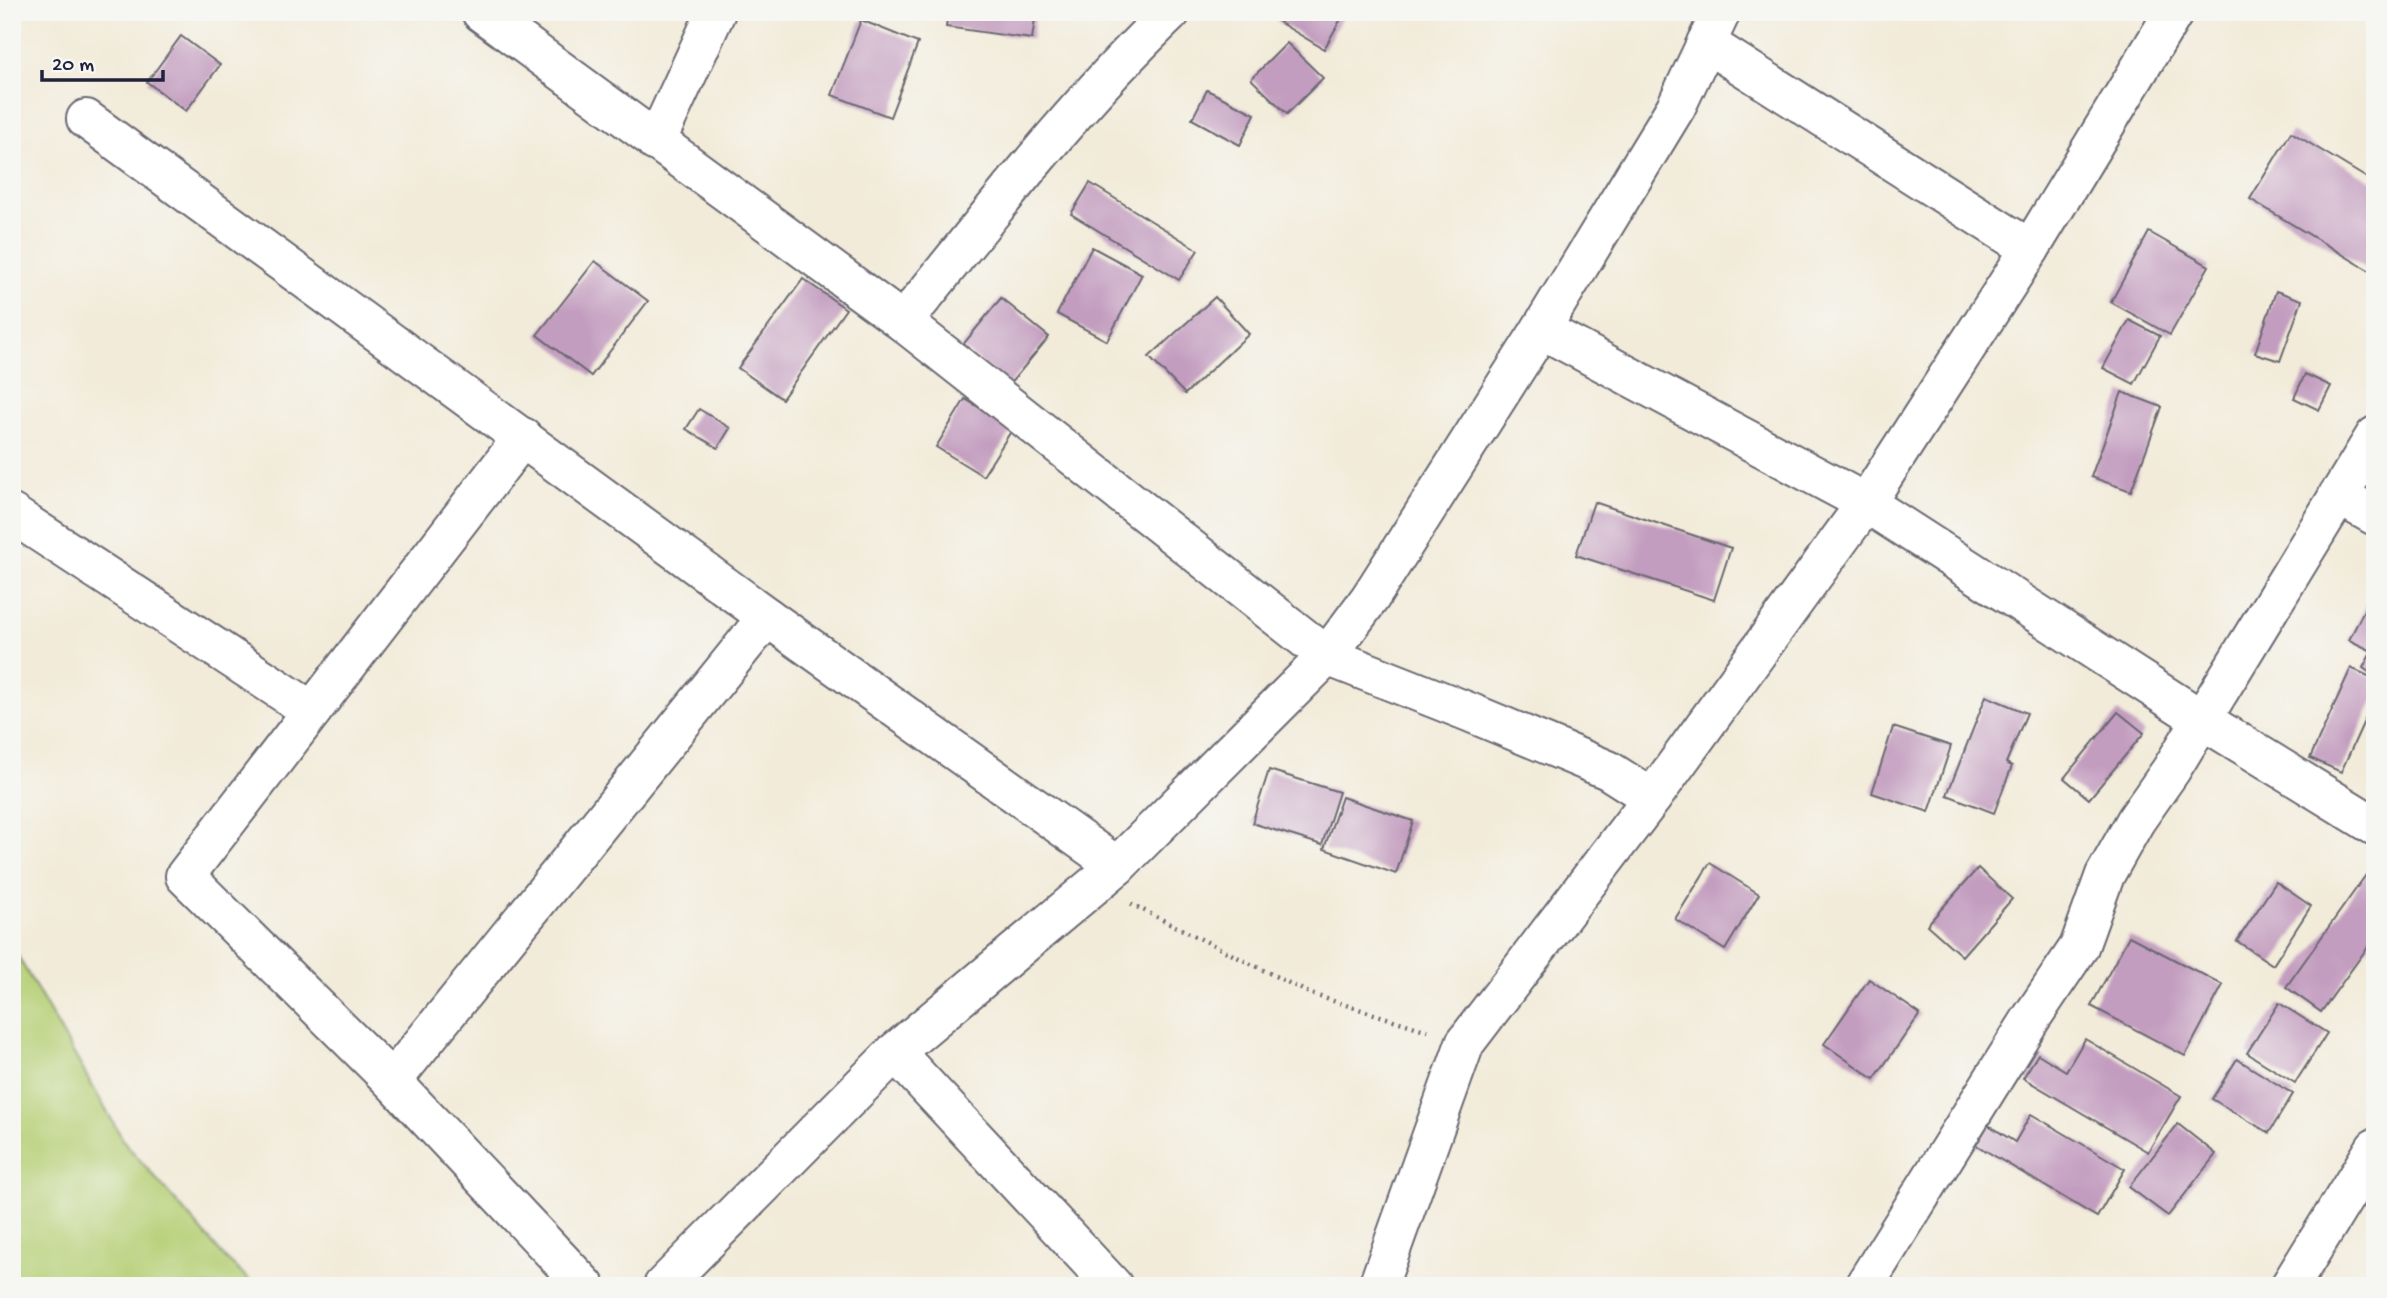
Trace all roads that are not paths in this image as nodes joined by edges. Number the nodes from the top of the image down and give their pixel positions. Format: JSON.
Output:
{"nodes":[{"id":1,"x":481,"y":12,"type":"edge"},
{"id":2,"x":716,"y":12,"type":"edge"},
{"id":3,"x":1171,"y":12,"type":"edge"},
{"id":4,"x":2174,"y":12,"type":"edge"},
{"id":5,"x":1713,"y":28,"type":"edge"},
{"id":6,"x":86,"y":119,"type":"dead end"},
{"id":7,"x":656,"y":142,"type":"junction"},
{"id":8,"x":2030,"y":249,"type":"junction"},
{"id":9,"x":903,"y":322,"type":"junction"},
{"id":10,"x":1541,"y":329,"type":"junction"},
{"id":11,"x":2375,"y":436,"type":"edge"},
{"id":12,"x":523,"y":437,"type":"junction"},
{"id":13,"x":2337,"y":495,"type":"junction"},
{"id":14,"x":1866,"y":503,"type":"junction"},
{"id":15,"x":12,"y":514,"type":"edge"},
{"id":16,"x":2375,"y":516,"type":"edge"},
{"id":17,"x":767,"y":617,"type":"junction"},
{"id":18,"x":1327,"y":656,"type":"junction"},
{"id":19,"x":312,"y":711,"type":"junction"},
{"id":20,"x":2201,"y":719,"type":"junction"},
{"id":21,"x":1652,"y":798,"type":"junction"},
{"id":22,"x":2375,"y":826,"type":"edge"},
{"id":23,"x":1105,"y":876,"type":"junction"},
{"id":24,"x":895,"y":1052,"type":"junction"},
{"id":25,"x":392,"y":1081,"type":"junction"},
{"id":26,"x":2375,"y":1148,"type":"edge"},
{"id":27,"x":585,"y":1286,"type":"edge"},
{"id":28,"x":663,"y":1286,"type":"edge"},
{"id":29,"x":1113,"y":1286,"type":"edge"},
{"id":30,"x":1378,"y":1286,"type":"edge"},
{"id":31,"x":1864,"y":1286,"type":"edge"},
{"id":32,"x":2290,"y":1286,"type":"edge"}],
"edges":[{"from":1,"to":7,"type":"street"},
{"from":2,"to":7,"type":"street"},
{"from":3,"to":9,"type":"street"},
{"from":4,"to":8,"type":"street"},
{"from":5,"to":8,"type":"street"},
{"from":5,"to":10,"type":"street"},
{"from":6,"to":12,"type":"street"},
{"from":7,"to":9,"type":"street"},
{"from":8,"to":14,"type":"street"},
{"from":9,"to":18,"type":"street"},
{"from":10,"to":14,"type":"street"},
{"from":10,"to":18,"type":"street"},
{"from":11,"to":13,"type":"street"},
{"from":12,"to":17,"type":"street"},
{"from":12,"to":19,"type":"street"},
{"from":13,"to":16,"type":"street"},
{"from":13,"to":20,"type":"street"},
{"from":14,"to":20,"type":"street"},
{"from":14,"to":21,"type":"street"},
{"from":15,"to":19,"type":"street"},
{"from":17,"to":23,"type":"street"},
{"from":17,"to":25,"type":"street"},
{"from":18,"to":21,"type":"street"},
{"from":18,"to":23,"type":"street"},
{"from":19,"to":25,"type":"street"},
{"from":20,"to":22,"type":"street"},
{"from":20,"to":31,"type":"street"},
{"from":21,"to":30,"type":"street"},
{"from":23,"to":24,"type":"street"},
{"from":24,"to":28,"type":"street"},
{"from":24,"to":29,"type":"street"},
{"from":25,"to":27,"type":"street"},
{"from":26,"to":32,"type":"street"}]}
